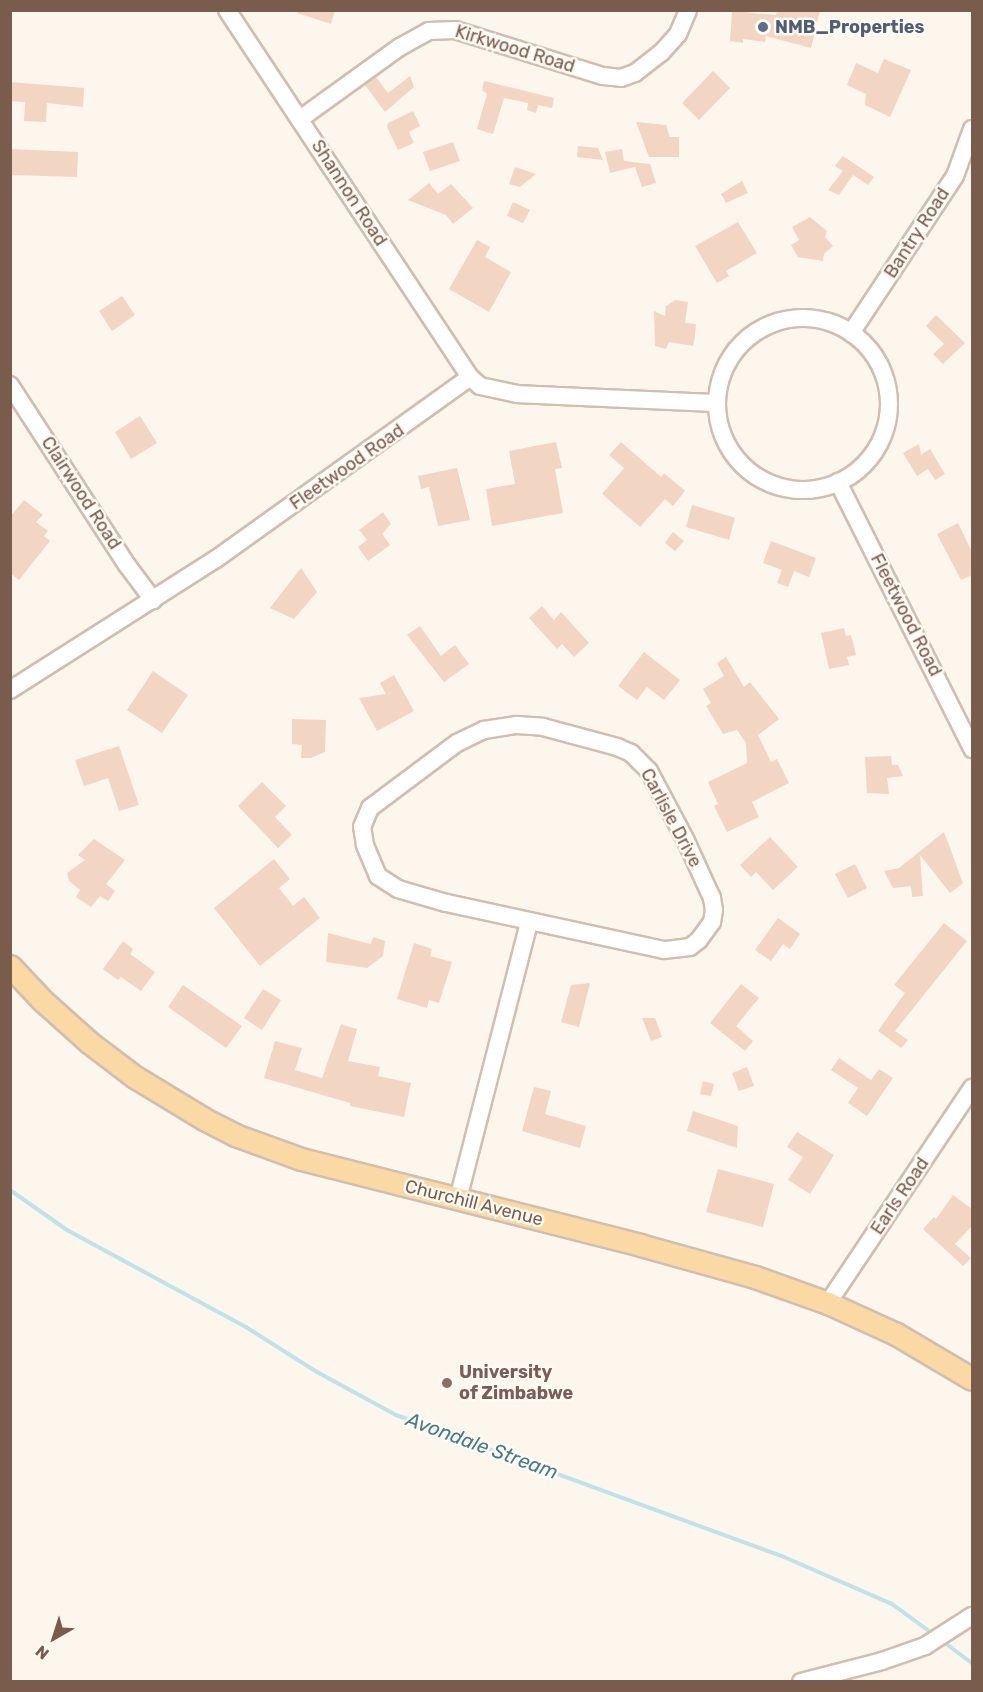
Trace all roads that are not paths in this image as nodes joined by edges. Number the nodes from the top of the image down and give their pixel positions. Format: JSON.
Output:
{"nodes":[{"id":1,"x":227,"y":10,"type":"edge"},
{"id":2,"x":688,"y":10,"type":"edge"},
{"id":3,"x":300,"y":119,"type":"junction"},
{"id":4,"x":972,"y":129,"type":"edge"},
{"id":5,"x":967,"y":162,"type":"edge"},
{"id":6,"x":851,"y":333,"type":"junction"},
{"id":7,"x":470,"y":377,"type":"junction"},
{"id":8,"x":10,"y":385,"type":"edge"},
{"id":9,"x":717,"y":403,"type":"junction"},
{"id":10,"x":838,"y":482,"type":"junction"},
{"id":11,"x":153,"y":600,"type":"junction"},
{"id":12,"x":10,"y":690,"type":"edge"},
{"id":13,"x":972,"y":748,"type":"edge"},
{"id":14,"x":529,"y":922,"type":"junction"},
{"id":15,"x":10,"y":966,"type":"edge"},
{"id":16,"x":972,"y":1088,"type":"edge"},
{"id":17,"x":458,"y":1199,"type":"junction"},
{"id":18,"x":828,"y":1303,"type":"junction"},
{"id":19,"x":972,"y":1379,"type":"edge"},
{"id":20,"x":972,"y":1616,"type":"edge"},
{"id":21,"x":801,"y":1682,"type":"edge"}],
"edges":[{"from":1,"to":3,"type":"street","name":"Shannon Road"},
{"from":2,"to":3,"type":"street","name":"Kirkwood Road"},
{"from":3,"to":7,"type":"street","name":"Shannon Road"},
{"from":4,"to":5,"type":"street","name":"Bantry Road"},
{"from":5,"to":6,"type":"street","name":"Bantry Road"},
{"from":6,"to":9,"type":"street"},
{"from":6,"to":10,"type":"street"},
{"from":7,"to":9,"type":"street"},
{"from":7,"to":11,"type":"street","name":"Fleetwood Road"},
{"from":8,"to":11,"type":"street","name":"Clairwood Road"},
{"from":9,"to":10,"type":"street"},
{"from":10,"to":13,"type":"street","name":"Fleetwood Road"},
{"from":11,"to":12,"type":"street","name":"Fleetwood Road"},
{"from":14,"to":14,"type":"street","name":"Carlisle Drive"},
{"from":14,"to":17,"type":"street"},
{"from":15,"to":17,"type":"main road","name":"Churchill Avenue"},
{"from":16,"to":18,"type":"street","name":"Earls Road"},
{"from":17,"to":18,"type":"main road","name":"Churchill Avenue"},
{"from":18,"to":19,"type":"main road","name":"Churchill Avenue"},
{"from":20,"to":21,"type":"street"}]}
